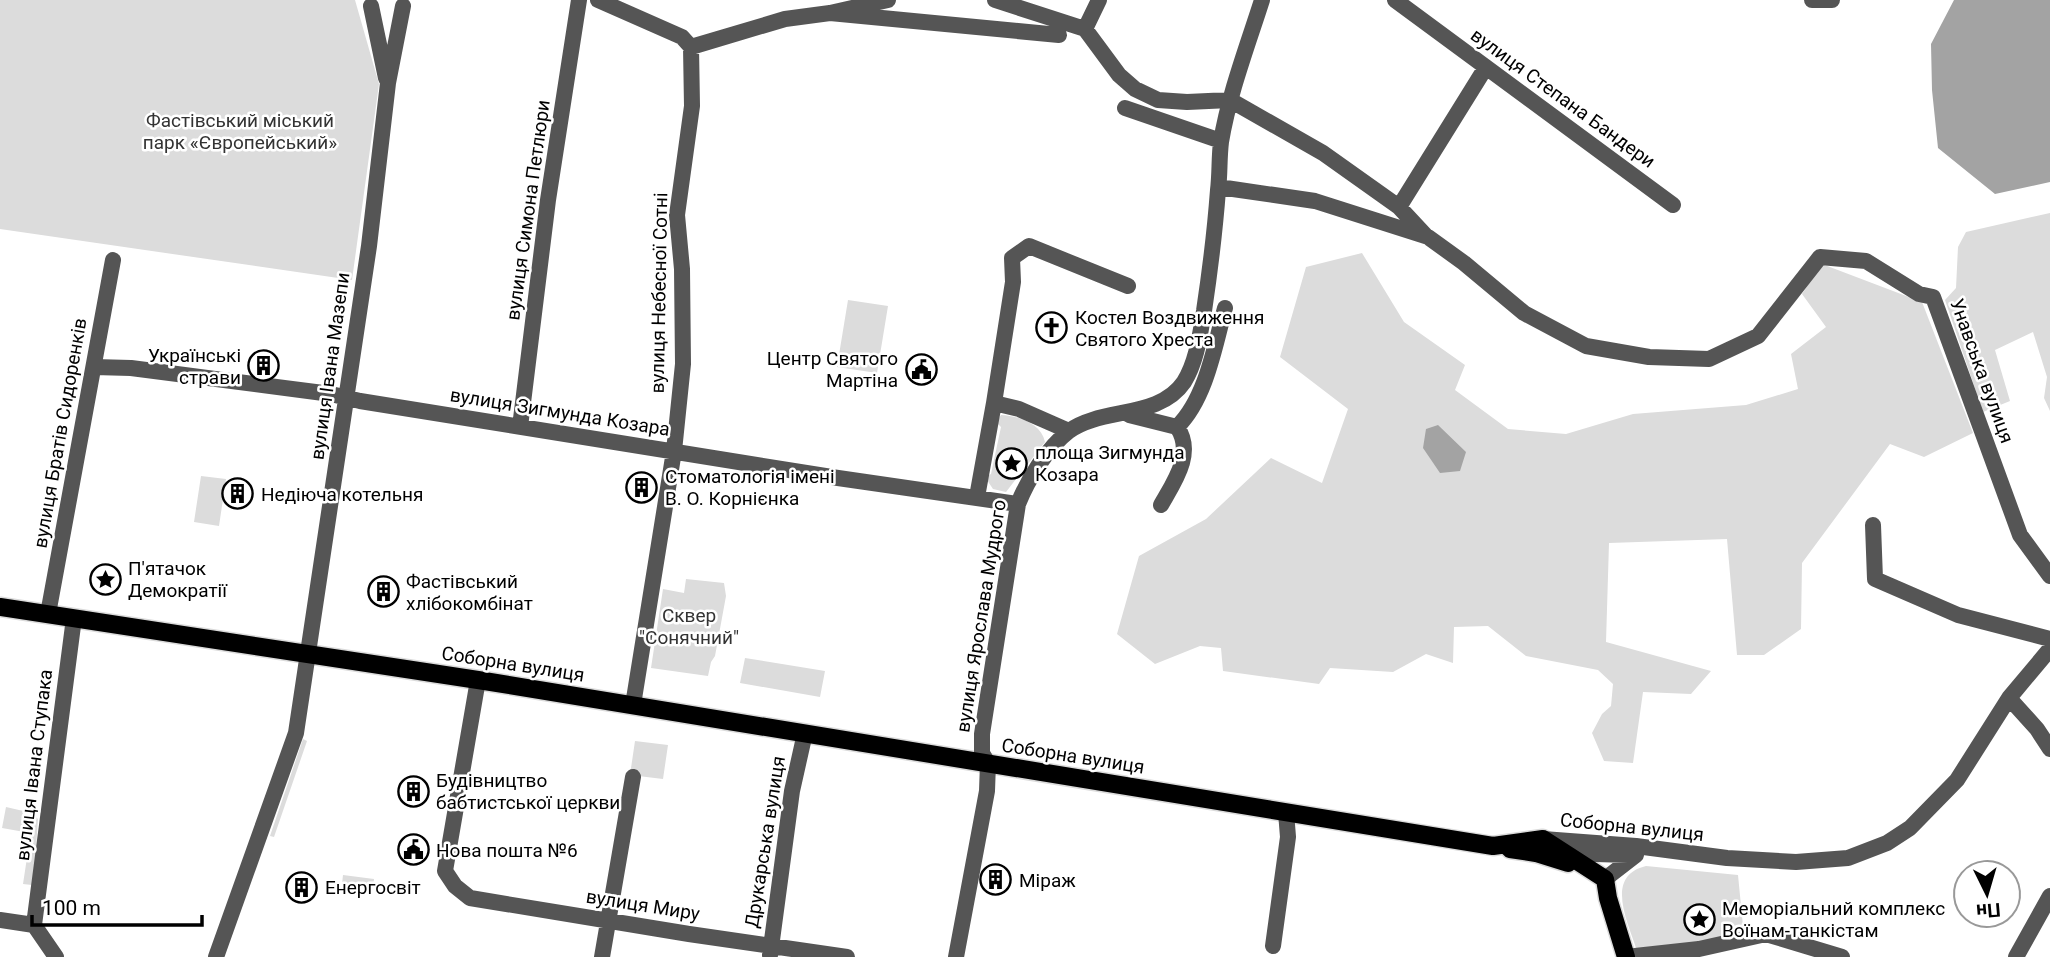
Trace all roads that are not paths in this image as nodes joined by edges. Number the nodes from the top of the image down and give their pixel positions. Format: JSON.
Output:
{"nodes":[{"id":1,"x":579,"y":0,"type":"edge"},
{"id":2,"x":598,"y":0,"type":"edge"},
{"id":3,"x":888,"y":0,"type":"edge"},
{"id":4,"x":995,"y":0,"type":"edge"},
{"id":5,"x":1099,"y":0,"type":"edge"},
{"id":6,"x":1262,"y":0,"type":"edge"},
{"id":7,"x":1395,"y":0,"type":"edge"},
{"id":8,"x":1812,"y":0,"type":"edge"},
{"id":9,"x":1832,"y":0,"type":"edge"},
{"id":10,"x":370,"y":3,"type":"edge"},
{"id":11,"x":403,"y":3,"type":"edge"},
{"id":12,"x":830,"y":13,"type":"junction"},
{"id":13,"x":1085,"y":29,"type":"junction"},
{"id":14,"x":1059,"y":35,"type":"dead end"},
{"id":15,"x":691,"y":47,"type":"junction"},
{"id":16,"x":1486,"y":67,"type":"junction"},
{"id":17,"x":388,"y":83,"type":"junction"},
{"id":18,"x":1230,"y":100,"type":"junction"},
{"id":19,"x":1125,"y":108,"type":"dead end"},
{"id":20,"x":1221,"y":141,"type":"junction"},
{"id":21,"x":1219,"y":187,"type":"junction"},
{"id":22,"x":1673,"y":205,"type":"dead end"},
{"id":23,"x":1399,"y":207,"type":"junction"},
{"id":24,"x":1428,"y":237,"type":"junction"},
{"id":25,"x":113,"y":260,"type":"dead end"},
{"id":26,"x":1128,"y":286,"type":"dead end"},
{"id":27,"x":1225,"y":308,"type":"dead end"},
{"id":28,"x":94,"y":367,"type":"junction"},
{"id":29,"x":345,"y":397,"type":"junction"},
{"id":30,"x":994,"y":403,"type":"junction"},
{"id":31,"x":1119,"y":414,"type":"junction"},
{"id":32,"x":520,"y":427,"type":"junction"},
{"id":33,"x":1177,"y":427,"type":"junction"},
{"id":34,"x":1069,"y":431,"type":"junction"},
{"id":35,"x":674,"y":451,"type":"junction"},
{"id":36,"x":978,"y":497,"type":"junction"},
{"id":37,"x":1018,"y":504,"type":"junction"},
{"id":38,"x":1161,"y":505,"type":"dead end"},
{"id":39,"x":1873,"y":525,"type":"dead end"},
{"id":40,"x":2050,"y":576,"type":"edge"},
{"id":41,"x":0,"y":607,"type":"edge"},
{"id":42,"x":48,"y":614,"type":"junction"},
{"id":43,"x":74,"y":618,"type":"junction"},
{"id":44,"x":2050,"y":639,"type":"edge"},
{"id":45,"x":2050,"y":649,"type":"edge"},
{"id":46,"x":307,"y":653,"type":"junction"},
{"id":47,"x":478,"y":680,"type":"junction"},
{"id":48,"x":2009,"y":698,"type":"junction"},
{"id":49,"x":633,"y":705,"type":"junction"},
{"id":50,"x":804,"y":733,"type":"junction"},
{"id":51,"x":2050,"y":749,"type":"edge"},
{"id":52,"x":988,"y":763,"type":"junction"},
{"id":53,"x":633,"y":778,"type":"dead end"},
{"id":54,"x":1286,"y":812,"type":"junction"},
{"id":55,"x":1539,"y":846,"type":"junction"},
{"id":56,"x":1669,"y":850,"type":"junction"},
{"id":57,"x":1636,"y":855,"type":"junction"},
{"id":58,"x":1568,"y":857,"type":"junction"},
{"id":59,"x":1605,"y":879,"type":"junction"},
{"id":60,"x":2050,"y":896,"type":"edge"},
{"id":61,"x":1608,"y":898,"type":"junction"},
{"id":62,"x":0,"y":920,"type":"edge"},
{"id":63,"x":607,"y":920,"type":"junction"},
{"id":64,"x":34,"y":925,"type":"junction"},
{"id":65,"x":1273,"y":946,"type":"dead end"},
{"id":66,"x":770,"y":952,"type":"edge"},
{"id":67,"x":56,"y":957,"type":"edge"},
{"id":68,"x":216,"y":957,"type":"edge"},
{"id":69,"x":602,"y":957,"type":"edge"},
{"id":70,"x":847,"y":957,"type":"edge"},
{"id":71,"x":956,"y":957,"type":"edge"},
{"id":72,"x":1626,"y":957,"type":"edge"},
{"id":73,"x":1842,"y":957,"type":"edge"},
{"id":74,"x":2016,"y":957,"type":"edge"}],
"edges":[{"from":1,"to":32,"type":"street","name":"вулиця Симона Петлюри"},
{"from":2,"to":15,"type":"street"},
{"from":3,"to":12,"type":"street"},
{"from":4,"to":13,"type":"street"},
{"from":5,"to":13,"type":"street"},
{"from":6,"to":18,"type":"street","name":"вулиця Ярослава Мудрого"},
{"from":7,"to":16,"type":"street","name":"вулиця Степана Бандери"},
{"from":8,"to":9,"type":"street"},
{"from":10,"to":11,"type":"street"},
{"from":10,"to":17,"type":"street","name":"вулиця Івана Мазепи"},
{"from":11,"to":17,"type":"street","name":"вулиця Івана Мазепи"},
{"from":12,"to":14,"type":"street"},
{"from":12,"to":15,"type":"street"},
{"from":13,"to":18,"type":"street"},
{"from":15,"to":35,"type":"street","name":"вулиця Небесної Сотні"},
{"from":16,"to":22,"type":"street","name":"вулиця Степана Бандери"},
{"from":16,"to":23,"type":"street"},
{"from":17,"to":29,"type":"street","name":"вулиця Івана Мазепи"},
{"from":18,"to":20,"type":"street","name":"вулиця Ярослава Мудрого"},
{"from":18,"to":23,"type":"street","name":"Унавська вулиця"},
{"from":19,"to":20,"type":"street"},
{"from":20,"to":21,"type":"street","name":"вулиця Ярослава Мудрого"},
{"from":21,"to":24,"type":"street","name":"Унавська вулиця"},
{"from":21,"to":31,"type":"street","name":"вулиця Ярослава Мудрого"},
{"from":23,"to":24,"type":"street","name":"Унавська вулиця"},
{"from":24,"to":40,"type":"street","name":"Унавська вулиця"},
{"from":25,"to":28,"type":"street","name":"вулиця Братів Сидоренків"},
{"from":26,"to":30,"type":"street"},
{"from":27,"to":33,"type":"street"},
{"from":28,"to":29,"type":"street","name":"вулиця Зигмунда Козара"},
{"from":28,"to":42,"type":"street","name":"вулиця Братів Сидоренків"},
{"from":29,"to":32,"type":"street","name":"вулиця Зигмунда Козара"},
{"from":29,"to":46,"type":"street","name":"вулиця Івана Мазепи"},
{"from":30,"to":34,"type":"street"},
{"from":30,"to":36,"type":"street"},
{"from":31,"to":33,"type":"street","name":"вулиця Ярослава Мудрого"},
{"from":31,"to":34,"type":"street","name":"вулиця Ярослава Мудрого"},
{"from":32,"to":35,"type":"street","name":"вулиця Зигмунда Козара"},
{"from":33,"to":38,"type":"street"},
{"from":34,"to":37,"type":"street","name":"вулиця Ярослава Мудрого"},
{"from":35,"to":36,"type":"street","name":"вулиця Зигмунда Козара"},
{"from":35,"to":49,"type":"street","name":"вулиця Небесної Сотні"},
{"from":36,"to":37,"type":"street","name":"вулиця Зигмунда Козара"},
{"from":37,"to":52,"type":"street","name":"вулиця Ярослава Мудрого"},
{"from":39,"to":44,"type":"street"},
{"from":41,"to":42,"type":"main road","name":"Соборна вулиця"},
{"from":42,"to":43,"type":"main road","name":"Соборна вулиця"},
{"from":43,"to":46,"type":"main road","name":"Соборна вулиця"},
{"from":43,"to":64,"type":"street","name":"вулиця Івана Ступака"},
{"from":45,"to":48,"type":"street","name":"Соборна вулиця"},
{"from":46,"to":47,"type":"main road","name":"Соборна вулиця"},
{"from":46,"to":68,"type":"street","name":"вулиця Івана Мазепи"},
{"from":47,"to":49,"type":"main road","name":"Соборна вулиця"},
{"from":47,"to":63,"type":"street","name":"вулиця Миру"},
{"from":48,"to":51,"type":"street"},
{"from":48,"to":56,"type":"street","name":"Соборна вулиця"},
{"from":49,"to":50,"type":"main road","name":"Соборна вулиця"},
{"from":50,"to":52,"type":"main road","name":"Соборна вулиця"},
{"from":50,"to":66,"type":"street","name":"Друкарська вулиця"},
{"from":52,"to":54,"type":"main road","name":"Соборна вулиця"},
{"from":52,"to":71,"type":"street","name":"вулиця Ярослава Мудрого"},
{"from":53,"to":63,"type":"street"},
{"from":54,"to":55,"type":"main road","name":"Соборна вулиця"},
{"from":54,"to":65,"type":"street"},
{"from":55,"to":56,"type":"street","name":"Соборна вулиця"},
{"from":55,"to":58,"type":"main road"},
{"from":56,"to":57,"type":"street"},
{"from":56,"to":58,"type":"street"},
{"from":57,"to":58,"type":"street"},
{"from":57,"to":59,"type":"street"},
{"from":58,"to":59,"type":"main road"},
{"from":58,"to":61,"type":"main road"},
{"from":59,"to":61,"type":"main road"},
{"from":60,"to":74,"type":"street"},
{"from":61,"to":72,"type":"main road"},
{"from":62,"to":64,"type":"street"},
{"from":63,"to":66,"type":"street","name":"вулиця Миру"},
{"from":63,"to":69,"type":"street"},
{"from":64,"to":67,"type":"street"},
{"from":66,"to":70,"type":"street","name":"вулиця Миру"},
{"from":72,"to":73,"type":"street"}]}
